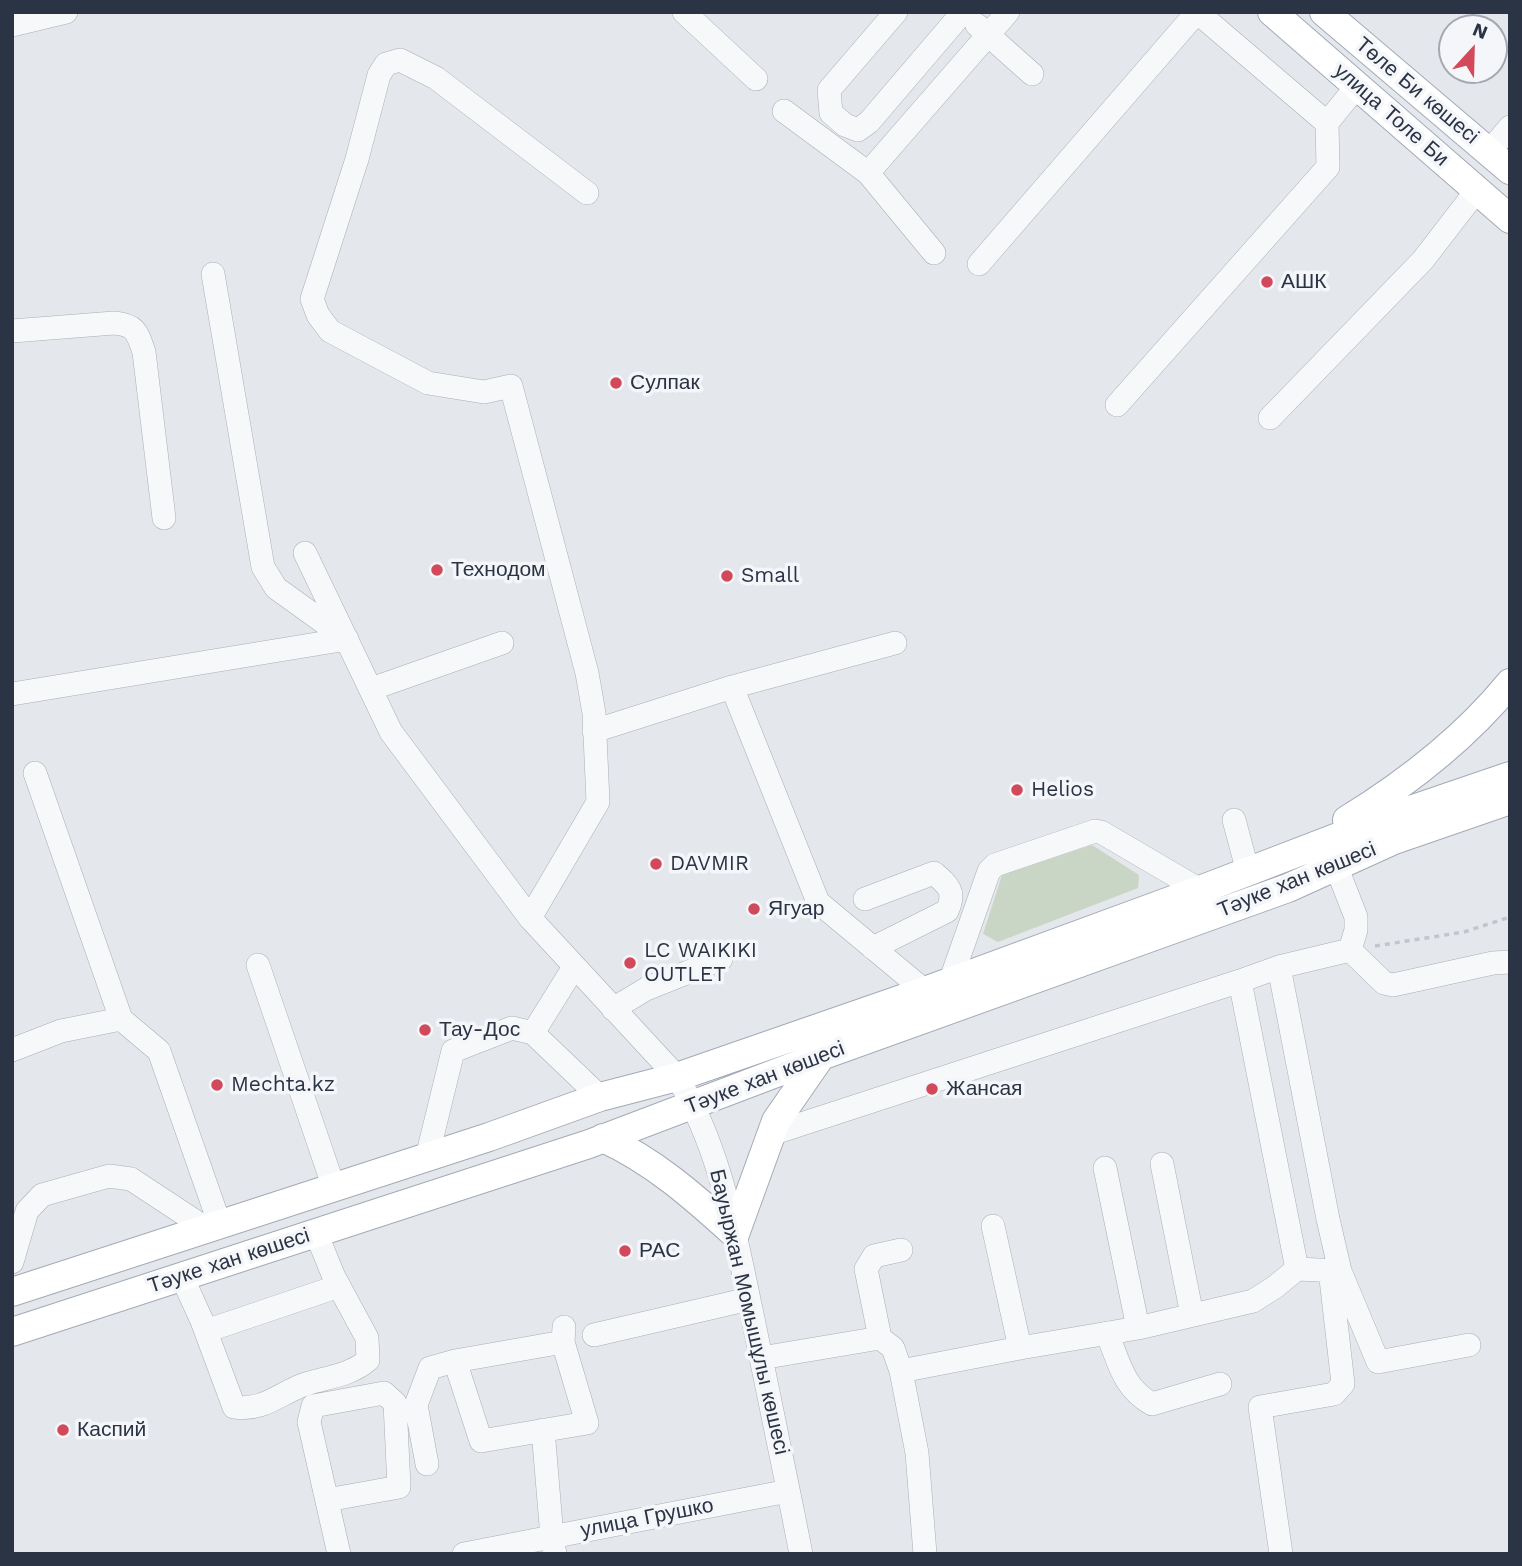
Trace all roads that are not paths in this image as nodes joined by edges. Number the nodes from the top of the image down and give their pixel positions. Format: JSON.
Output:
{"nodes":[{"id":1,"x":66,"y":12,"type":"edge"},
{"id":2,"x":684,"y":12,"type":"edge"},
{"id":3,"x":896,"y":12,"type":"edge"},
{"id":4,"x":963,"y":12,"type":"edge"},
{"id":5,"x":1008,"y":12,"type":"edge"},
{"id":6,"x":1272,"y":12,"type":"edge"},
{"id":7,"x":1324,"y":12,"type":"edge"},
{"id":8,"x":12,"y":25,"type":"edge"},
{"id":9,"x":989,"y":35,"type":"junction"},
{"id":10,"x":1032,"y":74,"type":"dead end"},
{"id":11,"x":756,"y":79,"type":"dead end"},
{"id":12,"x":1357,"y":86,"type":"junction"},
{"id":13,"x":784,"y":111,"type":"dead end"},
{"id":14,"x":1327,"y":122,"type":"junction"},
{"id":15,"x":1510,"y":127,"type":"edge"},
{"id":16,"x":1500,"y":161,"type":"edge"},
{"id":17,"x":868,"y":173,"type":"junction"},
{"id":18,"x":1477,"y":190,"type":"junction"},
{"id":19,"x":587,"y":193,"type":"dead end"},
{"id":20,"x":1510,"y":219,"type":"edge"},
{"id":21,"x":934,"y":253,"type":"dead end"},
{"id":22,"x":979,"y":264,"type":"dead end"},
{"id":23,"x":213,"y":274,"type":"dead end"},
{"id":24,"x":12,"y":331,"type":"edge"},
{"id":25,"x":1117,"y":405,"type":"dead end"},
{"id":26,"x":1270,"y":418,"type":"dead end"},
{"id":27,"x":164,"y":519,"type":"dead end"},
{"id":28,"x":305,"y":553,"type":"dead end"},
{"id":29,"x":346,"y":639,"type":"junction"},
{"id":30,"x":502,"y":643,"type":"dead end"},
{"id":31,"x":895,"y":643,"type":"dead end"},
{"id":32,"x":1510,"y":683,"type":"edge"},
{"id":33,"x":732,"y":687,"type":"junction"},
{"id":34,"x":371,"y":690,"type":"junction"},
{"id":35,"x":12,"y":694,"type":"edge"},
{"id":36,"x":594,"y":731,"type":"junction"},
{"id":37,"x":34,"y":773,"type":"dead end"},
{"id":38,"x":1510,"y":776,"type":"edge"},
{"id":39,"x":1510,"y":800,"type":"edge"},
{"id":40,"x":1234,"y":820,"type":"dead end"},
{"id":41,"x":1287,"y":857,"type":"junction"},
{"id":42,"x":1336,"y":866,"type":"junction"},
{"id":43,"x":1248,"y":872,"type":"junction"},
{"id":44,"x":1200,"y":890,"type":"junction"},
{"id":45,"x":865,"y":899,"type":"dead end"},
{"id":46,"x":530,"y":918,"type":"junction"},
{"id":47,"x":873,"y":948,"type":"junction"},
{"id":48,"x":1350,"y":950,"type":"junction"},
{"id":49,"x":722,"y":959,"type":"dead end"},
{"id":50,"x":1510,"y":962,"type":"edge"},
{"id":51,"x":257,"y":965,"type":"dead end"},
{"id":52,"x":573,"y":967,"type":"junction"},
{"id":53,"x":1279,"y":967,"type":"junction"},
{"id":54,"x":1240,"y":981,"type":"junction"},
{"id":55,"x":937,"y":986,"type":"junction"},
{"id":56,"x":613,"y":1009,"type":"junction"},
{"id":57,"x":121,"y":1018,"type":"junction"},
{"id":58,"x":533,"y":1033,"type":"junction"},
{"id":59,"x":12,"y":1050,"type":"edge"},
{"id":60,"x":821,"y":1056,"type":"junction"},
{"id":61,"x":677,"y":1077,"type":"junction"},
{"id":62,"x":600,"y":1097,"type":"junction"},
{"id":63,"x":694,"y":1105,"type":"junction"},
{"id":64,"x":771,"y":1134,"type":"junction"},
{"id":65,"x":603,"y":1138,"type":"junction"},
{"id":66,"x":427,"y":1157,"type":"junction"},
{"id":67,"x":1162,"y":1164,"type":"dead end"},
{"id":68,"x":1105,"y":1168,"type":"dead end"},
{"id":69,"x":334,"y":1188,"type":"junction"},
{"id":70,"x":993,"y":1226,"type":"dead end"},
{"id":71,"x":214,"y":1227,"type":"junction"},
{"id":72,"x":316,"y":1233,"type":"junction"},
{"id":73,"x":735,"y":1234,"type":"junction"},
{"id":74,"x":901,"y":1250,"type":"dead end"},
{"id":75,"x":12,"y":1262,"type":"edge"},
{"id":76,"x":1297,"y":1269,"type":"junction"},
{"id":77,"x":1335,"y":1271,"type":"junction"},
{"id":78,"x":182,"y":1277,"type":"junction"},
{"id":79,"x":339,"y":1286,"type":"junction"},
{"id":80,"x":12,"y":1292,"type":"edge"},
{"id":81,"x":749,"y":1298,"type":"junction"},
{"id":82,"x":1192,"y":1315,"type":"junction"},
{"id":83,"x":1138,"y":1328,"type":"junction"},
{"id":84,"x":206,"y":1331,"type":"junction"},
{"id":85,"x":12,"y":1332,"type":"edge"},
{"id":86,"x":1107,"y":1333,"type":"junction"},
{"id":87,"x":594,"y":1335,"type":"dead end"},
{"id":88,"x":880,"y":1338,"type":"junction"},
{"id":89,"x":1469,"y":1345,"type":"dead end"},
{"id":90,"x":1020,"y":1348,"type":"junction"},
{"id":91,"x":761,"y":1358,"type":"junction"},
{"id":92,"x":455,"y":1361,"type":"junction"},
{"id":93,"x":901,"y":1371,"type":"junction"},
{"id":94,"x":1220,"y":1384,"type":"dead end"},
{"id":95,"x":543,"y":1430,"type":"junction"},
{"id":96,"x":427,"y":1464,"type":"dead end"},
{"id":97,"x":788,"y":1491,"type":"junction"},
{"id":98,"x":327,"y":1500,"type":"junction"},
{"id":99,"x":554,"y":1545,"type":"edge"},
{"id":100,"x":922,"y":1553,"type":"edge"},
{"id":101,"x":339,"y":1554,"type":"edge"},
{"id":102,"x":464,"y":1554,"type":"edge"},
{"id":103,"x":801,"y":1554,"type":"edge"},
{"id":104,"x":1281,"y":1554,"type":"edge"}],
"edges":[{"from":1,"to":8,"type":"street"},
{"from":2,"to":11,"type":"street"},
{"from":3,"to":4,"type":"street"},
{"from":4,"to":9,"type":"street"},
{"from":5,"to":9,"type":"street"},
{"from":6,"to":12,"type":"main road","name":"улица Толе Би"},
{"from":7,"to":16,"type":"main road","name":"Төле Би көшесі"},
{"from":9,"to":10,"type":"street"},
{"from":9,"to":17,"type":"street"},
{"from":12,"to":14,"type":"street"},
{"from":12,"to":18,"type":"main road","name":"улица Толе Би"},
{"from":13,"to":17,"type":"street"},
{"from":14,"to":22,"type":"street"},
{"from":14,"to":25,"type":"street"},
{"from":15,"to":16,"type":"street"},
{"from":17,"to":21,"type":"street"},
{"from":18,"to":20,"type":"main road","name":"улица Толе Би"},
{"from":18,"to":26,"type":"street"},
{"from":19,"to":36,"type":"street"},
{"from":23,"to":29,"type":"street"},
{"from":24,"to":27,"type":"street"},
{"from":28,"to":29,"type":"street","name":"Бауыржан Момышұлы көшесі"},
{"from":29,"to":34,"type":"street","name":"Бауыржан Момышұлы көшесі"},
{"from":29,"to":35,"type":"street"},
{"from":30,"to":34,"type":"street"},
{"from":31,"to":33,"type":"street"},
{"from":32,"to":41,"type":"main road"},
{"from":33,"to":36,"type":"street"},
{"from":33,"to":47,"type":"street"},
{"from":34,"to":46,"type":"street","name":"Бауыржан Момышұлы көшесі"},
{"from":36,"to":46,"type":"street"},
{"from":37,"to":57,"type":"street"},
{"from":38,"to":41,"type":"main road","name":"Тәуке хан көшесі"},
{"from":39,"to":42,"type":"main road","name":"Тәуке хан көшесі"},
{"from":40,"to":43,"type":"street"},
{"from":41,"to":43,"type":"main road","name":"Тәуке хан көшесі"},
{"from":42,"to":48,"type":"street"},
{"from":42,"to":60,"type":"main road","name":"Тәуке хан көшесі"},
{"from":43,"to":44,"type":"main road","name":"Тәуке хан көшесі"},
{"from":44,"to":55,"type":"main road","name":"Тәуке хан көшесі"},
{"from":44,"to":55,"type":"street"},
{"from":45,"to":47,"type":"street"},
{"from":46,"to":52,"type":"street","name":"Бауыржан Момышұлы көшесі"},
{"from":47,"to":55,"type":"street"},
{"from":48,"to":50,"type":"street"},
{"from":48,"to":53,"type":"street"},
{"from":49,"to":56,"type":"street"},
{"from":51,"to":69,"type":"street"},
{"from":52,"to":56,"type":"street","name":"Бауыржан Момышұлы көшесі"},
{"from":52,"to":58,"type":"street"},
{"from":53,"to":54,"type":"street"},
{"from":53,"to":77,"type":"street"},
{"from":54,"to":64,"type":"street"},
{"from":54,"to":76,"type":"street"},
{"from":55,"to":61,"type":"main road","name":"Тәуке хан көшесі"},
{"from":56,"to":61,"type":"street","name":"Бауыржан Момышұлы көшесі"},
{"from":57,"to":59,"type":"street"},
{"from":57,"to":71,"type":"street"},
{"from":58,"to":62,"type":"street"},
{"from":58,"to":66,"type":"street"},
{"from":60,"to":63,"type":"main road","name":"Тәуке хан көшесі"},
{"from":60,"to":64,"type":"main road"},
{"from":61,"to":62,"type":"main road","name":"Тәуке хан көшесі"},
{"from":61,"to":63,"type":"street","name":"Бауыржан Момышұлы көшесі"},
{"from":62,"to":66,"type":"main road","name":"Тәуке хан көшесі"},
{"from":63,"to":65,"type":"main road","name":"Тәуке хан көшесі"},
{"from":63,"to":73,"type":"street","name":"Бауыржан Момышұлы көшесі"},
{"from":64,"to":73,"type":"main road"},
{"from":65,"to":72,"type":"main road","name":"Тәуке хан көшесі"},
{"from":65,"to":73,"type":"main road"},
{"from":66,"to":69,"type":"main road","name":"Тәуке хан көшесі"},
{"from":67,"to":82,"type":"street"},
{"from":68,"to":83,"type":"street"},
{"from":69,"to":71,"type":"main road","name":"Тәуке хан көшесі"},
{"from":70,"to":90,"type":"street"},
{"from":71,"to":75,"type":"street"},
{"from":71,"to":80,"type":"main road","name":"Тәуке хан көшесі"},
{"from":72,"to":78,"type":"main road","name":"Тәуке хан көшесі"},
{"from":72,"to":79,"type":"street"},
{"from":73,"to":81,"type":"street","name":"Бауыржан Момышұлы көшесі"},
{"from":74,"to":88,"type":"street"},
{"from":76,"to":77,"type":"street"},
{"from":76,"to":82,"type":"street"},
{"from":77,"to":89,"type":"street"},
{"from":77,"to":104,"type":"street"},
{"from":78,"to":84,"type":"street"},
{"from":78,"to":85,"type":"main road","name":"Тәуке хан көшесі"},
{"from":79,"to":84,"type":"street"},
{"from":79,"to":84,"type":"street"},
{"from":81,"to":87,"type":"street"},
{"from":81,"to":91,"type":"street","name":"Бауыржан Момышұлы көшесі"},
{"from":82,"to":83,"type":"street"},
{"from":83,"to":86,"type":"street"},
{"from":86,"to":90,"type":"street"},
{"from":86,"to":94,"type":"street"},
{"from":88,"to":91,"type":"street"},
{"from":88,"to":93,"type":"street"},
{"from":90,"to":93,"type":"street"},
{"from":91,"to":97,"type":"street","name":"Бауыржан Момышұлы көшесі"},
{"from":92,"to":95,"type":"street"},
{"from":92,"to":95,"type":"street"},
{"from":92,"to":96,"type":"street"},
{"from":93,"to":100,"type":"street"},
{"from":95,"to":99,"type":"street"},
{"from":97,"to":99,"type":"street","name":"улица Грушко"},
{"from":97,"to":103,"type":"street","name":"Бауыржан Момышұлы көшесі"},
{"from":98,"to":98,"type":"street"},
{"from":98,"to":101,"type":"street"},
{"from":99,"to":102,"type":"street","name":"улица Грушко"}]}
